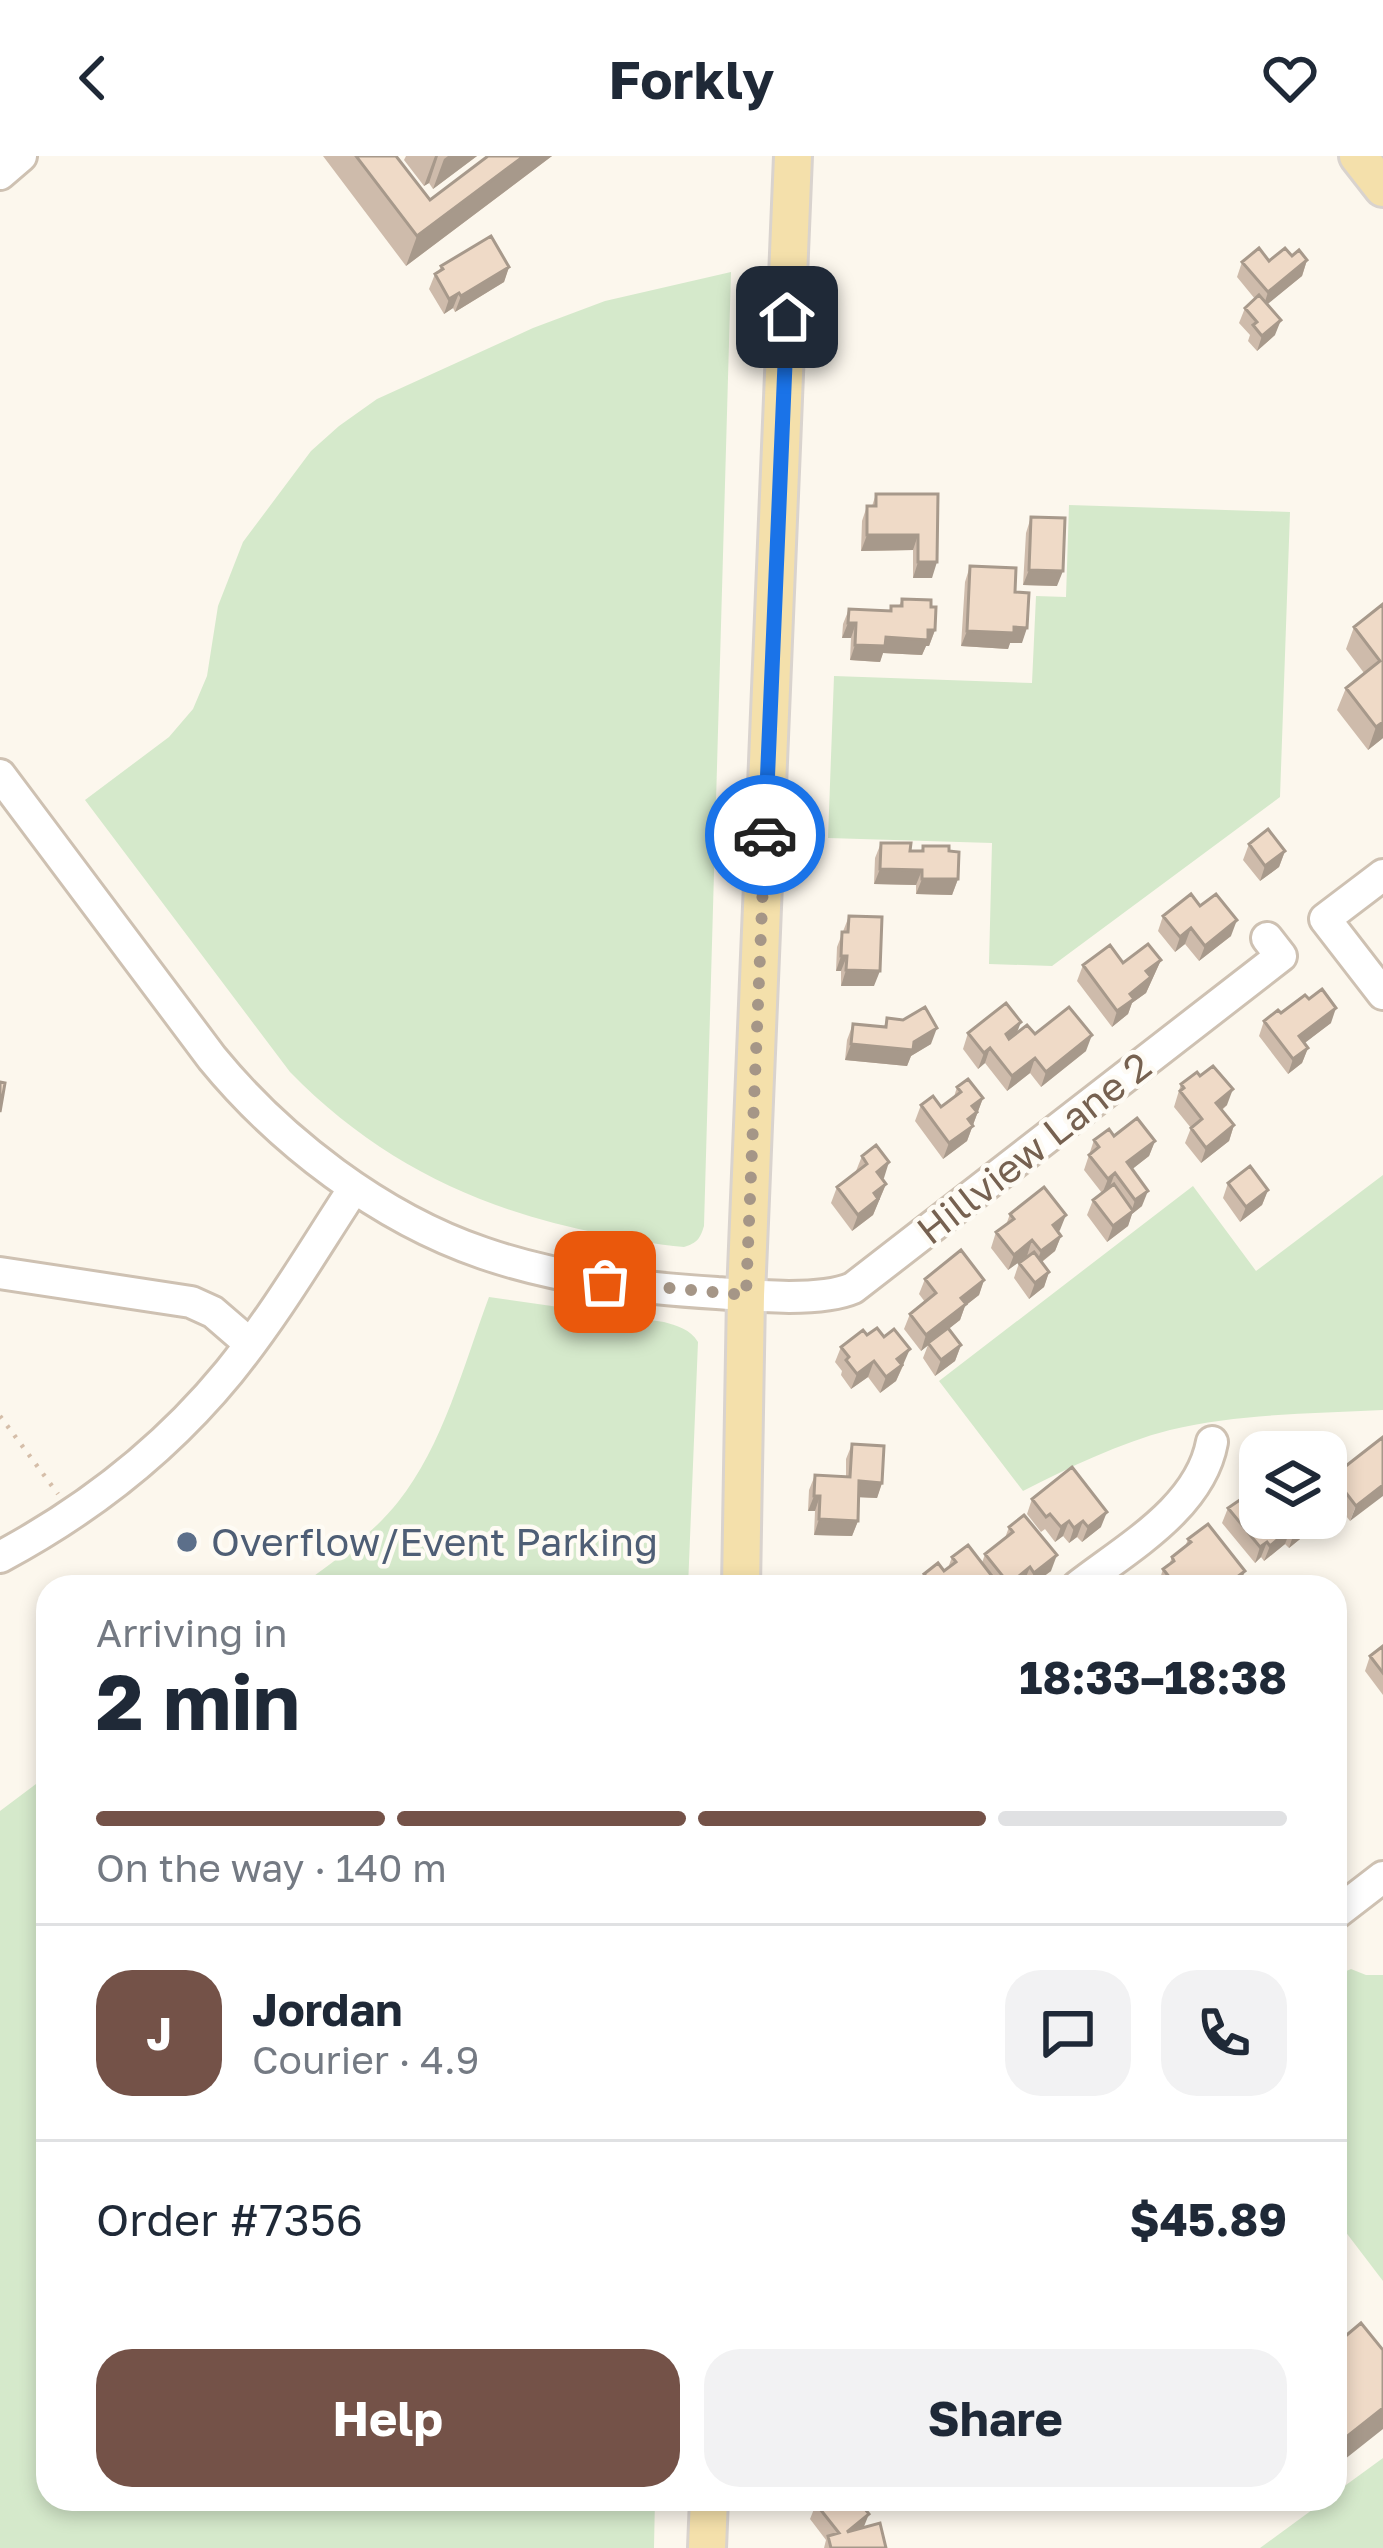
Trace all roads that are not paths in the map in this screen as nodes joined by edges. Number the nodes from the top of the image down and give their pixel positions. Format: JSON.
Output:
{"nodes":[{"id":1,"x":21,"y":156,"type":"edge"},
{"id":2,"x":793,"y":156,"type":"edge"},
{"id":3,"x":1358,"y":156,"type":"edge"},
{"id":4,"x":0,"y":174,"type":"edge"},
{"id":5,"x":1383,"y":188,"type":"edge"},
{"id":6,"x":0,"y":776,"type":"edge"},
{"id":7,"x":1383,"y":875,"type":"edge"},
{"id":8,"x":1267,"y":938,"type":"dead end"},
{"id":9,"x":1383,"y":994,"type":"edge"},
{"id":10,"x":354,"y":1187,"type":"junction"},
{"id":11,"x":0,"y":1274,"type":"edge"},
{"id":12,"x":746,"y":1295,"type":"junction"},
{"id":13,"x":250,"y":1344,"type":"junction"},
{"id":14,"x":1212,"y":1442,"type":"dead end"},
{"id":15,"x":0,"y":1557,"type":"edge"},
{"id":16,"x":741,"y":1575,"type":"edge"},
{"id":17,"x":1092,"y":1575,"type":"edge"},
{"id":18,"x":1383,"y":1877,"type":"edge"},
{"id":19,"x":1347,"y":1905,"type":"edge"},
{"id":20,"x":709,"y":2511,"type":"edge"},
{"id":21,"x":707,"y":2548,"type":"edge"}],
"edges":[{"from":1,"to":4,"type":"street"},
{"from":2,"to":12,"type":"main road"},
{"from":3,"to":5,"type":"main road"},
{"from":6,"to":10,"type":"street"},
{"from":7,"to":9,"type":"street"},
{"from":8,"to":12,"type":"street","name":"Hillview Lane 2"},
{"from":10,"to":12,"type":"street"},
{"from":10,"to":13,"type":"street"},
{"from":11,"to":13,"type":"street"},
{"from":12,"to":16,"type":"main road"},
{"from":13,"to":15,"type":"street"},
{"from":14,"to":17,"type":"street"},
{"from":18,"to":19,"type":"street"},
{"from":20,"to":21,"type":"main road"}]}
